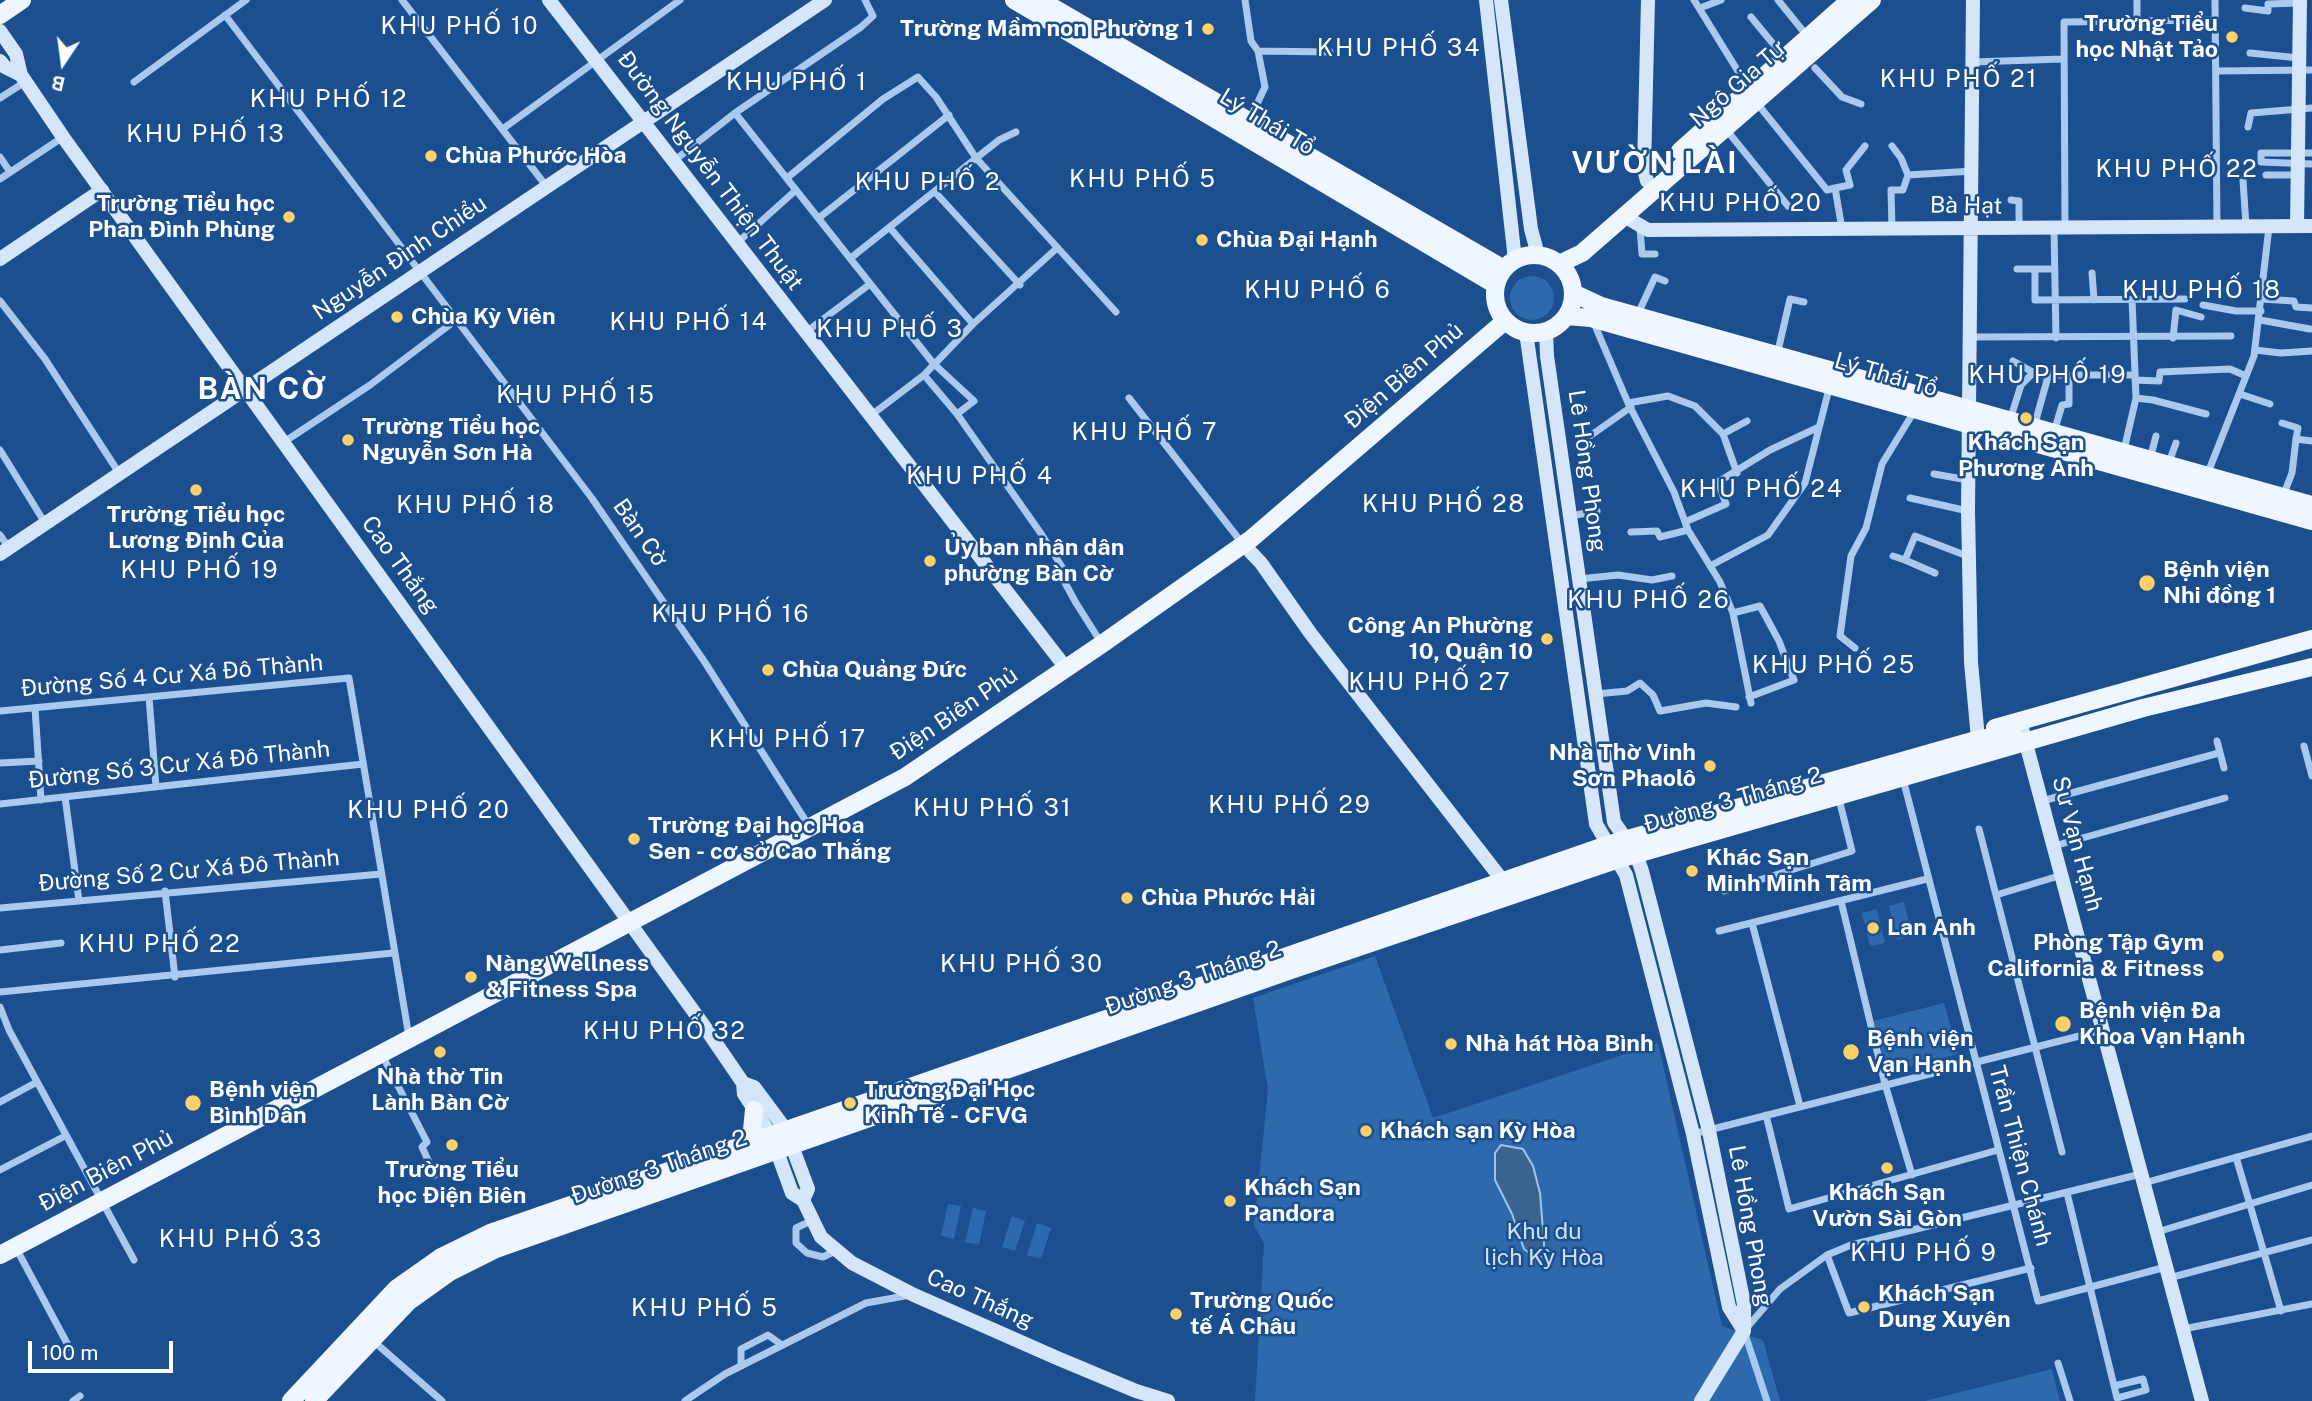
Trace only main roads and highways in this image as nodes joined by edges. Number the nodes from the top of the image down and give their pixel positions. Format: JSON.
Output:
{"nodes":[{"id":1,"x":22,"y":0,"type":"edge"},
{"id":2,"x":1014,"y":0,"type":"edge"},
{"id":3,"x":1040,"y":0,"type":"edge"},
{"id":4,"x":1850,"y":0,"type":"edge"},
{"id":5,"x":1872,"y":0,"type":"edge"},
{"id":6,"x":0,"y":15,"type":"edge"},
{"id":7,"x":1753,"y":95,"type":"junction"},
{"id":8,"x":1245,"y":128,"type":"junction"},
{"id":9,"x":1565,"y":260,"type":"junction"},
{"id":10,"x":1505,"y":272,"type":"junction"},
{"id":11,"x":1573,"y":293,"type":"junction"},
{"id":12,"x":1566,"y":316,"type":"junction"},
{"id":13,"x":1506,"y":321,"type":"junction"},
{"id":14,"x":1971,"y":417,"type":"junction"},
{"id":15,"x":2285,"y":503,"type":"junction"},
{"id":16,"x":2312,"y":505,"type":"edge"},
{"id":17,"x":2312,"y":521,"type":"edge"},
{"id":18,"x":2312,"y":639,"type":"edge"},
{"id":19,"x":2312,"y":646,"type":"edge"},
{"id":20,"x":2290,"y":649,"type":"junction"},
{"id":21,"x":2312,"y":655,"type":"edge"},
{"id":22,"x":2312,"y":667,"type":"edge"},
{"id":23,"x":2132,"y":700,"type":"junction"},
{"id":24,"x":2023,"y":731,"type":"junction"},
{"id":25,"x":1983,"y":744,"type":"junction"},
{"id":26,"x":754,"y":1110,"type":"road end"},
{"id":27,"x":782,"y":1140,"type":"junction"},
{"id":28,"x":745,"y":1144,"type":"junction"},
{"id":29,"x":5,"y":1251,"type":"edge"},
{"id":30,"x":291,"y":1401,"type":"edge"},
{"id":31,"x":314,"y":1401,"type":"edge"}],
"edges":[{"from":1,"to":6,"type":"main road"},
{"from":2,"to":8,"type":"main road","name":"Lý Thái Tổ"},
{"from":3,"to":8,"type":"main road","name":"Lý Thái Tổ"},
{"from":4,"to":7,"type":"main road","name":"Ngô Gia Tự"},
{"from":5,"to":7,"type":"main road","name":"Ngô Gia Tự"},
{"from":7,"to":9,"type":"main road","name":"Ngô Gia Tự"},
{"from":7,"to":9,"type":"main road","name":"Ngô Gia Tự"},
{"from":8,"to":10,"type":"main road","name":"Lý Thái Tổ"},
{"from":9,"to":10,"type":"main road"},
{"from":9,"to":11,"type":"main road"},
{"from":10,"to":13,"type":"main road"},
{"from":11,"to":12,"type":"main road"},
{"from":11,"to":14,"type":"main road","name":"Lý Thái Tổ"},
{"from":12,"to":13,"type":"main road"},
{"from":12,"to":14,"type":"main road","name":"Lý Thái Tổ"},
{"from":13,"to":29,"type":"main road","name":"Điện Biên Phủ"},
{"from":14,"to":15,"type":"main road","name":"Lý Thái Tổ"},
{"from":14,"to":15,"type":"main road","name":"Lý Thái Tổ"},
{"from":15,"to":16,"type":"main road","name":"Lý Thái Tổ"},
{"from":15,"to":17,"type":"main road","name":"Lý Thái Tổ"},
{"from":18,"to":20,"type":"main road","name":"Đường 3 Tháng 2"},
{"from":19,"to":20,"type":"main road","name":"Đường 3 Tháng 2"},
{"from":20,"to":23,"type":"main road","name":"Đường 3 Tháng 2"},
{"from":21,"to":23,"type":"main road","name":"Đường 3 Tháng 2"},
{"from":22,"to":23,"type":"main road","name":"Đường 3 Tháng 2"},
{"from":23,"to":24,"type":"main road","name":"Đường 3 Tháng 2"},
{"from":23,"to":24,"type":"main road","name":"Đường 3 Tháng 2"},
{"from":24,"to":25,"type":"main road","name":"Đường 3 Tháng 2"},
{"from":25,"to":27,"type":"main road","name":"Đường 3 Tháng 2"},
{"from":25,"to":27,"type":"main road","name":"Đường 3 Tháng 2"},
{"from":26,"to":28,"type":"main road"},
{"from":27,"to":28,"type":"main road","name":"Đường 3 Tháng 2"},
{"from":27,"to":31,"type":"main road","name":"Đường 3 Tháng 2"},
{"from":28,"to":30,"type":"main road","name":"Đường 3 Tháng 2"}]}
